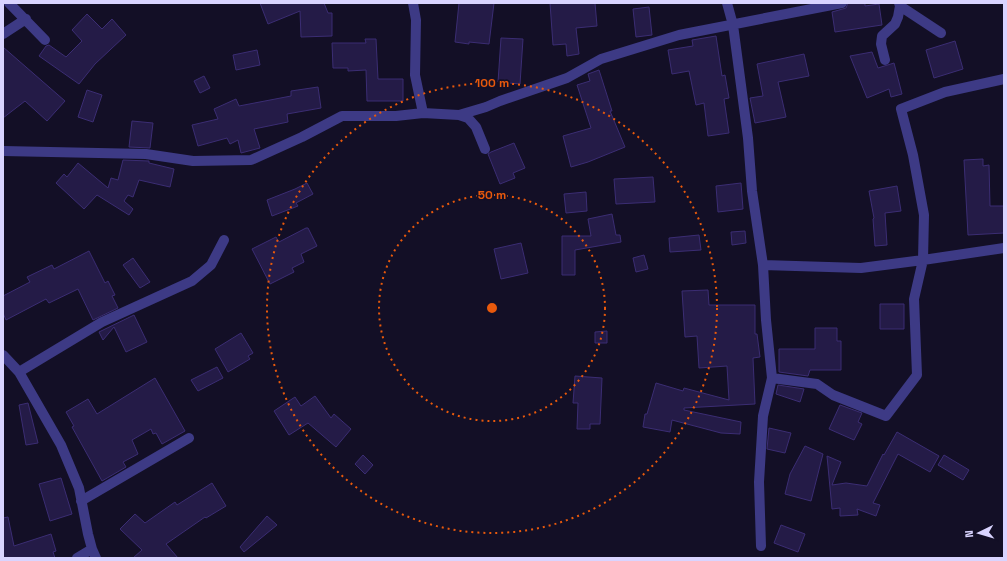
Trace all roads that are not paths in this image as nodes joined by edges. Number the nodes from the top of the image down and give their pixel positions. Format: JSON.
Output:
{"nodes":[{"id":1,"x":9,"y":3,"type":"edge"},
{"id":2,"x":413,"y":3,"type":"edge"},
{"id":3,"x":728,"y":3,"type":"edge"},
{"id":4,"x":842,"y":3,"type":"edge"},
{"id":5,"x":899,"y":5,"type":"edge"},
{"id":6,"x":26,"y":19,"type":"junction"},
{"id":7,"x":733,"y":24,"type":"junction"},
{"id":8,"x":941,"y":33,"type":"dead end"},
{"id":9,"x":3,"y":34,"type":"edge"},
{"id":10,"x":45,"y":40,"type":"dead end"},
{"id":11,"x":885,"y":60,"type":"dead end"},
{"id":12,"x":1004,"y":79,"type":"edge"},
{"id":13,"x":423,"y":113,"type":"junction"},
{"id":14,"x":459,"y":115,"type":"junction"},
{"id":15,"x":485,"y":149,"type":"dead end"},
{"id":16,"x":3,"y":151,"type":"edge"},
{"id":17,"x":224,"y":240,"type":"dead end"},
{"id":18,"x":1004,"y":248,"type":"edge"},
{"id":19,"x":923,"y":260,"type":"junction"},
{"id":20,"x":763,"y":265,"type":"junction"},
{"id":21,"x":3,"y":355,"type":"edge"},
{"id":22,"x":19,"y":372,"type":"junction"},
{"id":23,"x":772,"y":378,"type":"junction"},
{"id":24,"x":189,"y":438,"type":"dead end"},
{"id":25,"x":81,"y":501,"type":"junction"},
{"id":26,"x":762,"y":546,"type":"dead end"},
{"id":27,"x":94,"y":554,"type":"edge"},
{"id":28,"x":77,"y":558,"type":"edge"}],
"edges":[{"from":1,"to":6,"type":"street"},
{"from":2,"to":13,"type":"street"},
{"from":3,"to":7,"type":"street"},
{"from":4,"to":7,"type":"street"},
{"from":5,"to":8,"type":"street"},
{"from":5,"to":11,"type":"street"},
{"from":6,"to":9,"type":"street"},
{"from":6,"to":10,"type":"street"},
{"from":7,"to":14,"type":"street"},
{"from":7,"to":20,"type":"street"},
{"from":12,"to":19,"type":"street"},
{"from":13,"to":14,"type":"street"},
{"from":13,"to":16,"type":"street"},
{"from":14,"to":15,"type":"street"},
{"from":17,"to":22,"type":"street"},
{"from":18,"to":19,"type":"street"},
{"from":19,"to":20,"type":"street"},
{"from":19,"to":23,"type":"street"},
{"from":20,"to":23,"type":"street"},
{"from":21,"to":22,"type":"street"},
{"from":22,"to":25,"type":"street"},
{"from":23,"to":26,"type":"street"},
{"from":24,"to":25,"type":"street"},
{"from":25,"to":27,"type":"street"},
{"from":27,"to":28,"type":"street"}]}
